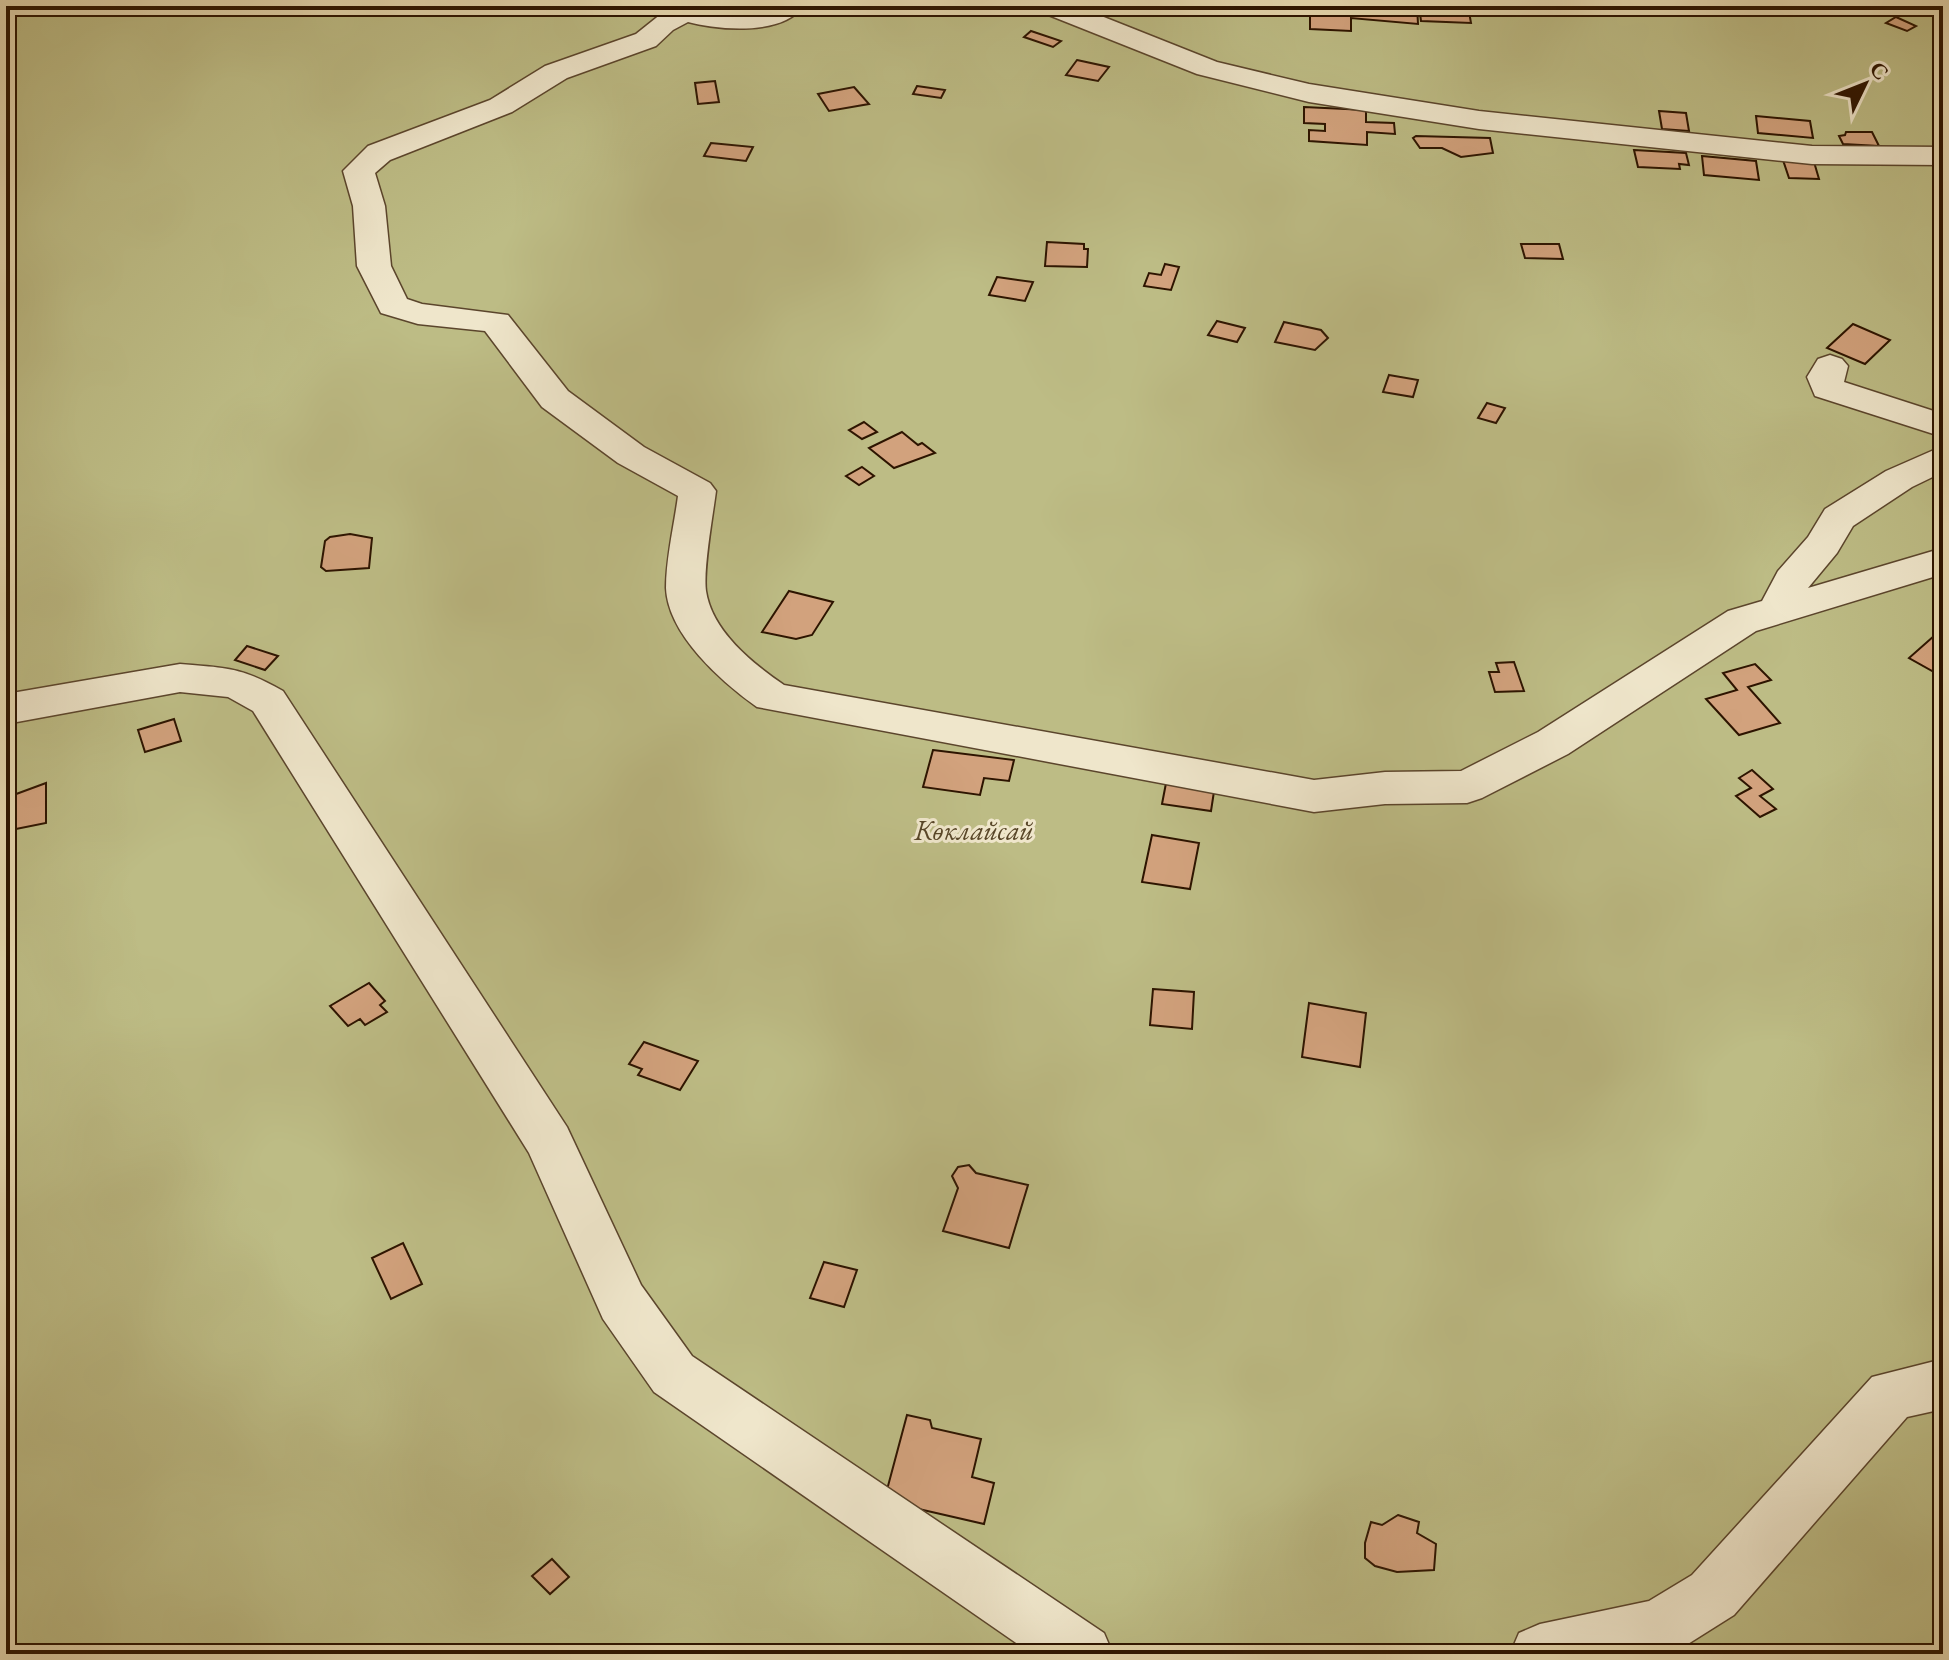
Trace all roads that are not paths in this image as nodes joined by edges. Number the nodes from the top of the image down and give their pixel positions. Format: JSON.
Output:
{"nodes":[{"id":1,"x":789,"y":6,"type":"edge"},
{"id":2,"x":1051,"y":6,"type":"edge"},
{"id":3,"x":676,"y":9,"type":"edge"},
{"id":4,"x":1490,"y":121,"type":"junction"},
{"id":5,"x":1410,"y":129,"type":"dead end"},
{"id":6,"x":1943,"y":156,"type":"edge"},
{"id":7,"x":1830,"y":366,"type":"dead end"},
{"id":8,"x":1943,"y":426,"type":"edge"},
{"id":9,"x":1943,"y":458,"type":"edge"},
{"id":10,"x":1943,"y":561,"type":"edge"},
{"id":11,"x":1777,"y":611,"type":"junction"},
{"id":12,"x":6,"y":709,"type":"edge"},
{"id":13,"x":1943,"y":1384,"type":"edge"},
{"id":14,"x":1083,"y":1654,"type":"edge"},
{"id":15,"x":1540,"y":1654,"type":"edge"}],
"edges":[{"from":1,"to":3,"type":"street"},
{"from":2,"to":4,"type":"street"},
{"from":3,"to":11,"type":"street"},
{"from":4,"to":5,"type":"street"},
{"from":4,"to":6,"type":"street"},
{"from":7,"to":8,"type":"street"},
{"from":9,"to":11,"type":"street"},
{"from":10,"to":11,"type":"street"},
{"from":12,"to":14,"type":"street"},
{"from":13,"to":15,"type":"street"}]}
